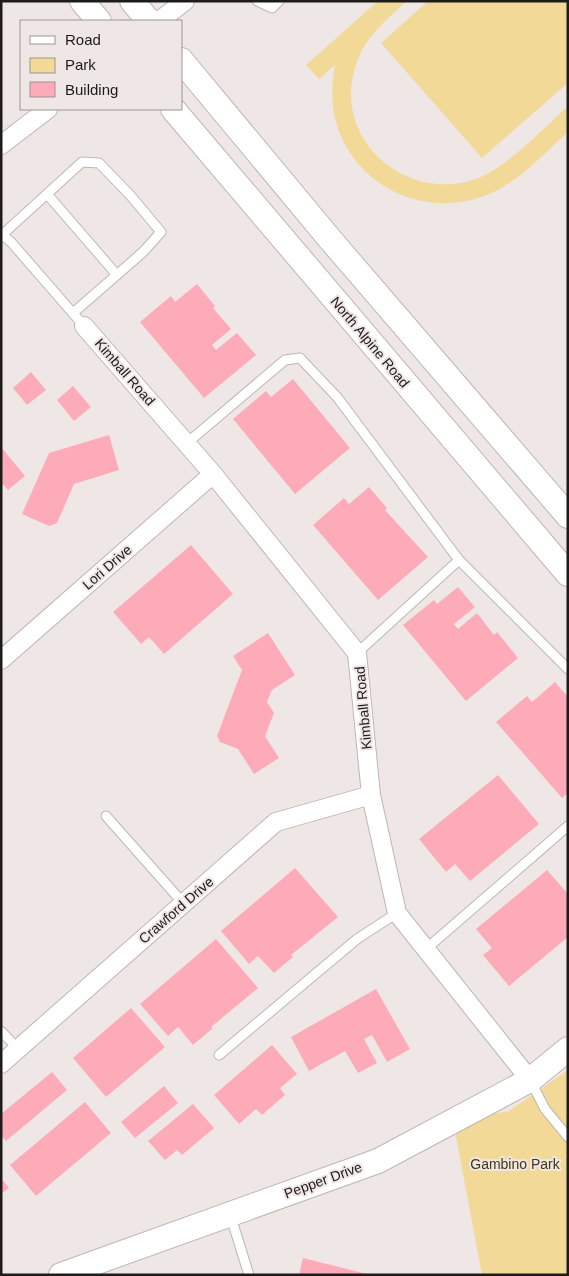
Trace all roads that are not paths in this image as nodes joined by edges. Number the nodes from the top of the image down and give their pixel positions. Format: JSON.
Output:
{"nodes":[{"id":1,"x":82,"y":1,"type":"edge"},
{"id":2,"x":132,"y":1,"type":"edge"},
{"id":3,"x":184,"y":1,"type":"edge"},
{"id":4,"x":257,"y":1,"type":"edge"},
{"id":5,"x":279,"y":1,"type":"edge"},
{"id":6,"x":98,"y":20,"type":"edge"},
{"id":7,"x":148,"y":20,"type":"edge"},
{"id":8,"x":160,"y":20,"type":"edge"},
{"id":9,"x":182,"y":61,"type":"edge"},
{"id":10,"x":47,"y":110,"type":"edge"},
{"id":11,"x":174,"y":110,"type":"edge"},
{"id":12,"x":1,"y":146,"type":"edge"},
{"id":13,"x":47,"y":194,"type":"junction"},
{"id":14,"x":1,"y":235,"type":"edge"},
{"id":15,"x":116,"y":275,"type":"junction"},
{"id":16,"x":78,"y":320,"type":"junction"},
{"id":17,"x":187,"y":443,"type":"junction"},
{"id":18,"x":214,"y":474,"type":"junction"},
{"id":19,"x":568,"y":516,"type":"edge"},
{"id":20,"x":459,"y":560,"type":"junction"},
{"id":21,"x":568,"y":574,"type":"edge"},
{"id":22,"x":357,"y":653,"type":"junction"},
{"id":23,"x":1,"y":660,"type":"edge"},
{"id":24,"x":568,"y":669,"type":"edge"},
{"id":25,"x":370,"y":795,"type":"junction"},
{"id":26,"x":106,"y":816,"type":"dead end"},
{"id":27,"x":568,"y":826,"type":"edge"},
{"id":28,"x":183,"y":904,"type":"junction"},
{"id":29,"x":397,"y":913,"type":"junction"},
{"id":30,"x":426,"y":949,"type":"junction"},
{"id":31,"x":1,"y":1031,"type":"edge"},
{"id":32,"x":18,"y":1049,"type":"junction"},
{"id":33,"x":568,"y":1049,"type":"edge"},
{"id":34,"x":219,"y":1054,"type":"dead end"},
{"id":35,"x":1,"y":1064,"type":"edge"},
{"id":36,"x":530,"y":1080,"type":"junction"},
{"id":37,"x":568,"y":1137,"type":"edge"},
{"id":38,"x":230,"y":1214,"type":"junction"},
{"id":39,"x":93,"y":1269,"type":"edge"},
{"id":40,"x":61,"y":1275,"type":"edge"},
{"id":41,"x":249,"y":1275,"type":"edge"}],
"edges":[{"from":1,"to":6,"type":"main road"},
{"from":2,"to":7,"type":"main road"},
{"from":3,"to":8,"type":"street"},
{"from":4,"to":5,"type":"lane"},
{"from":9,"to":19,"type":"main road"},
{"from":10,"to":12,"type":"street"},
{"from":11,"to":21,"type":"main road","name":"North Alpine Road"},
{"from":13,"to":14,"type":"lane"},
{"from":13,"to":15,"type":"lane"},
{"from":13,"to":15,"type":"lane"},
{"from":14,"to":16,"type":"lane"},
{"from":15,"to":16,"type":"lane"},
{"from":16,"to":17,"type":"street","name":"Kimball Road"},
{"from":17,"to":18,"type":"street","name":"Kimball Road"},
{"from":17,"to":20,"type":"lane"},
{"from":18,"to":22,"type":"street","name":"Kimball Road"},
{"from":18,"to":23,"type":"street","name":"Lori Drive"},
{"from":20,"to":22,"type":"lane"},
{"from":20,"to":24,"type":"lane"},
{"from":22,"to":25,"type":"street","name":"Kimball Road"},
{"from":25,"to":28,"type":"street","name":"Crawford Drive"},
{"from":25,"to":29,"type":"street","name":"Kimball Road"},
{"from":26,"to":28,"type":"lane"},
{"from":27,"to":30,"type":"lane"},
{"from":28,"to":32,"type":"street","name":"Crawford Drive"},
{"from":29,"to":30,"type":"street","name":"Kimball Road"},
{"from":29,"to":34,"type":"lane"},
{"from":30,"to":36,"type":"street","name":"Kimball Road"},
{"from":31,"to":32,"type":"lane"},
{"from":32,"to":35,"type":"street","name":"Crawford Drive"},
{"from":33,"to":36,"type":"main road","name":"Pepper Drive"},
{"from":36,"to":37,"type":"lane"},
{"from":36,"to":38,"type":"main road","name":"Pepper Drive"},
{"from":38,"to":39,"type":"main road","name":"Pepper Drive"},
{"from":38,"to":41,"type":"lane"},
{"from":39,"to":40,"type":"main road","name":"Pepper Drive"}]}
